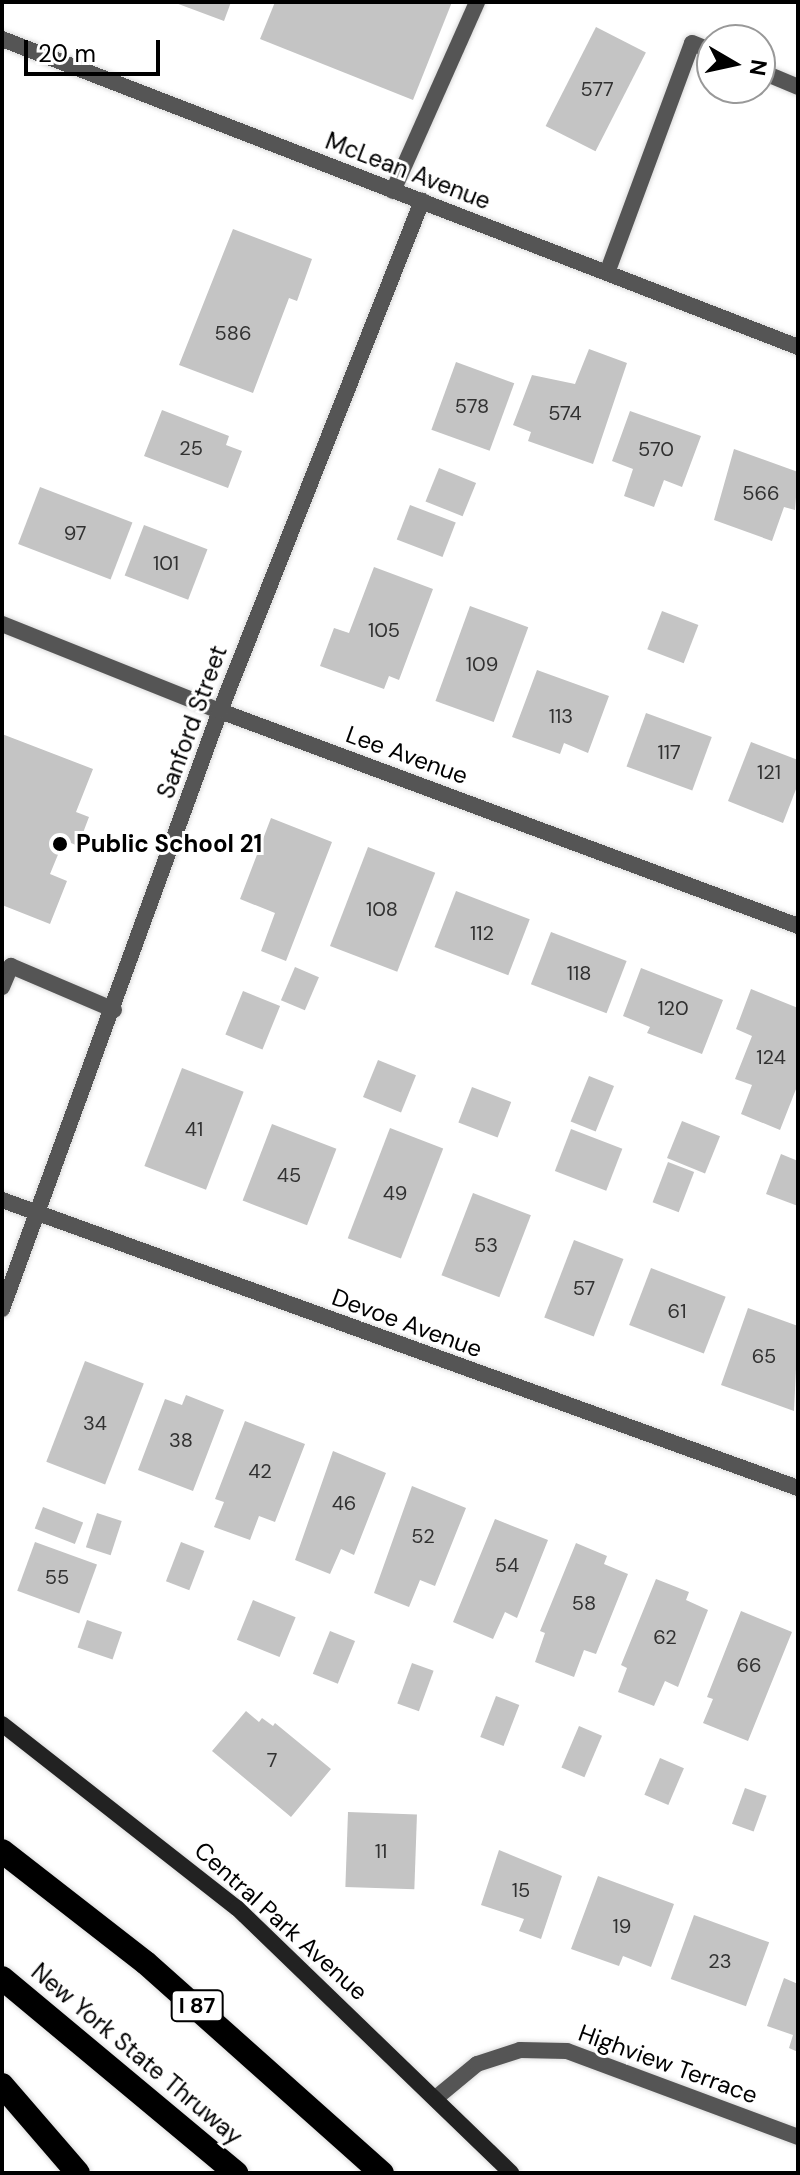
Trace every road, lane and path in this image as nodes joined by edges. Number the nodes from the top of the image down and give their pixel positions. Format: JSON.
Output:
{"nodes":[{"id":1,"x":477,"y":2,"type":"edge"},
{"id":2,"x":2,"y":39,"type":"edge"},
{"id":3,"x":696,"y":45,"type":"edge"},
{"id":4,"x":776,"y":78,"type":"edge"},
{"id":5,"x":798,"y":87,"type":"edge"},
{"id":6,"x":393,"y":191,"type":"junction"},
{"id":7,"x":422,"y":201,"type":"junction"},
{"id":8,"x":607,"y":273,"type":"junction"},
{"id":9,"x":798,"y":347,"type":"edge"},
{"id":10,"x":2,"y":624,"type":"edge"},
{"id":11,"x":220,"y":711,"type":"junction"},
{"id":12,"x":798,"y":926,"type":"edge"},
{"id":13,"x":2,"y":987,"type":"edge"},
{"id":14,"x":114,"y":1010,"type":"junction"},
{"id":15,"x":2,"y":1200,"type":"edge"},
{"id":16,"x":37,"y":1214,"type":"junction"},
{"id":17,"x":2,"y":1309,"type":"edge"},
{"id":18,"x":798,"y":1488,"type":"edge"},
{"id":19,"x":2,"y":1724,"type":"edge"},
{"id":20,"x":2,"y":1851,"type":"edge"},
{"id":21,"x":2,"y":1978,"type":"edge"},
{"id":22,"x":2,"y":2085,"type":"edge"},
{"id":23,"x":437,"y":2097,"type":"junction"},
{"id":24,"x":798,"y":2137,"type":"edge"},
{"id":25,"x":78,"y":2173,"type":"edge"},
{"id":26,"x":236,"y":2173,"type":"edge"},
{"id":27,"x":382,"y":2173,"type":"edge"},
{"id":28,"x":511,"y":2173,"type":"edge"}],
"edges":[{"from":1,"to":6,"type":"street"},
{"from":2,"to":6,"type":"street","name":"McLean Avenue"},
{"from":3,"to":8,"type":"street"},
{"from":4,"to":5,"type":"street"},
{"from":6,"to":7,"type":"street","name":"McLean Avenue"},
{"from":7,"to":8,"type":"street","name":"McLean Avenue"},
{"from":7,"to":11,"type":"street","name":"Sanford Street"},
{"from":8,"to":9,"type":"street","name":"McLean Avenue"},
{"from":10,"to":11,"type":"street","name":"Lee Avenue"},
{"from":11,"to":12,"type":"street","name":"Lee Avenue"},
{"from":11,"to":14,"type":"street","name":"Sanford Street"},
{"from":13,"to":14,"type":"street"},
{"from":14,"to":16,"type":"street","name":"Sanford Street"},
{"from":15,"to":16,"type":"street","name":"Devoe Avenue"},
{"from":16,"to":17,"type":"street","name":"Sanford Street"},
{"from":16,"to":18,"type":"street","name":"Devoe Avenue"},
{"from":19,"to":23,"type":"main road","name":"Central Park Avenue"},
{"from":20,"to":27,"type":"highway","number":"I 87"},
{"from":21,"to":26,"type":"highway","name":"New York State Thruway"},
{"from":22,"to":25,"type":"highway"},
{"from":23,"to":24,"type":"street","name":"Highview Terrace"},
{"from":23,"to":28,"type":"main road","name":"Central Park Avenue"}]}
